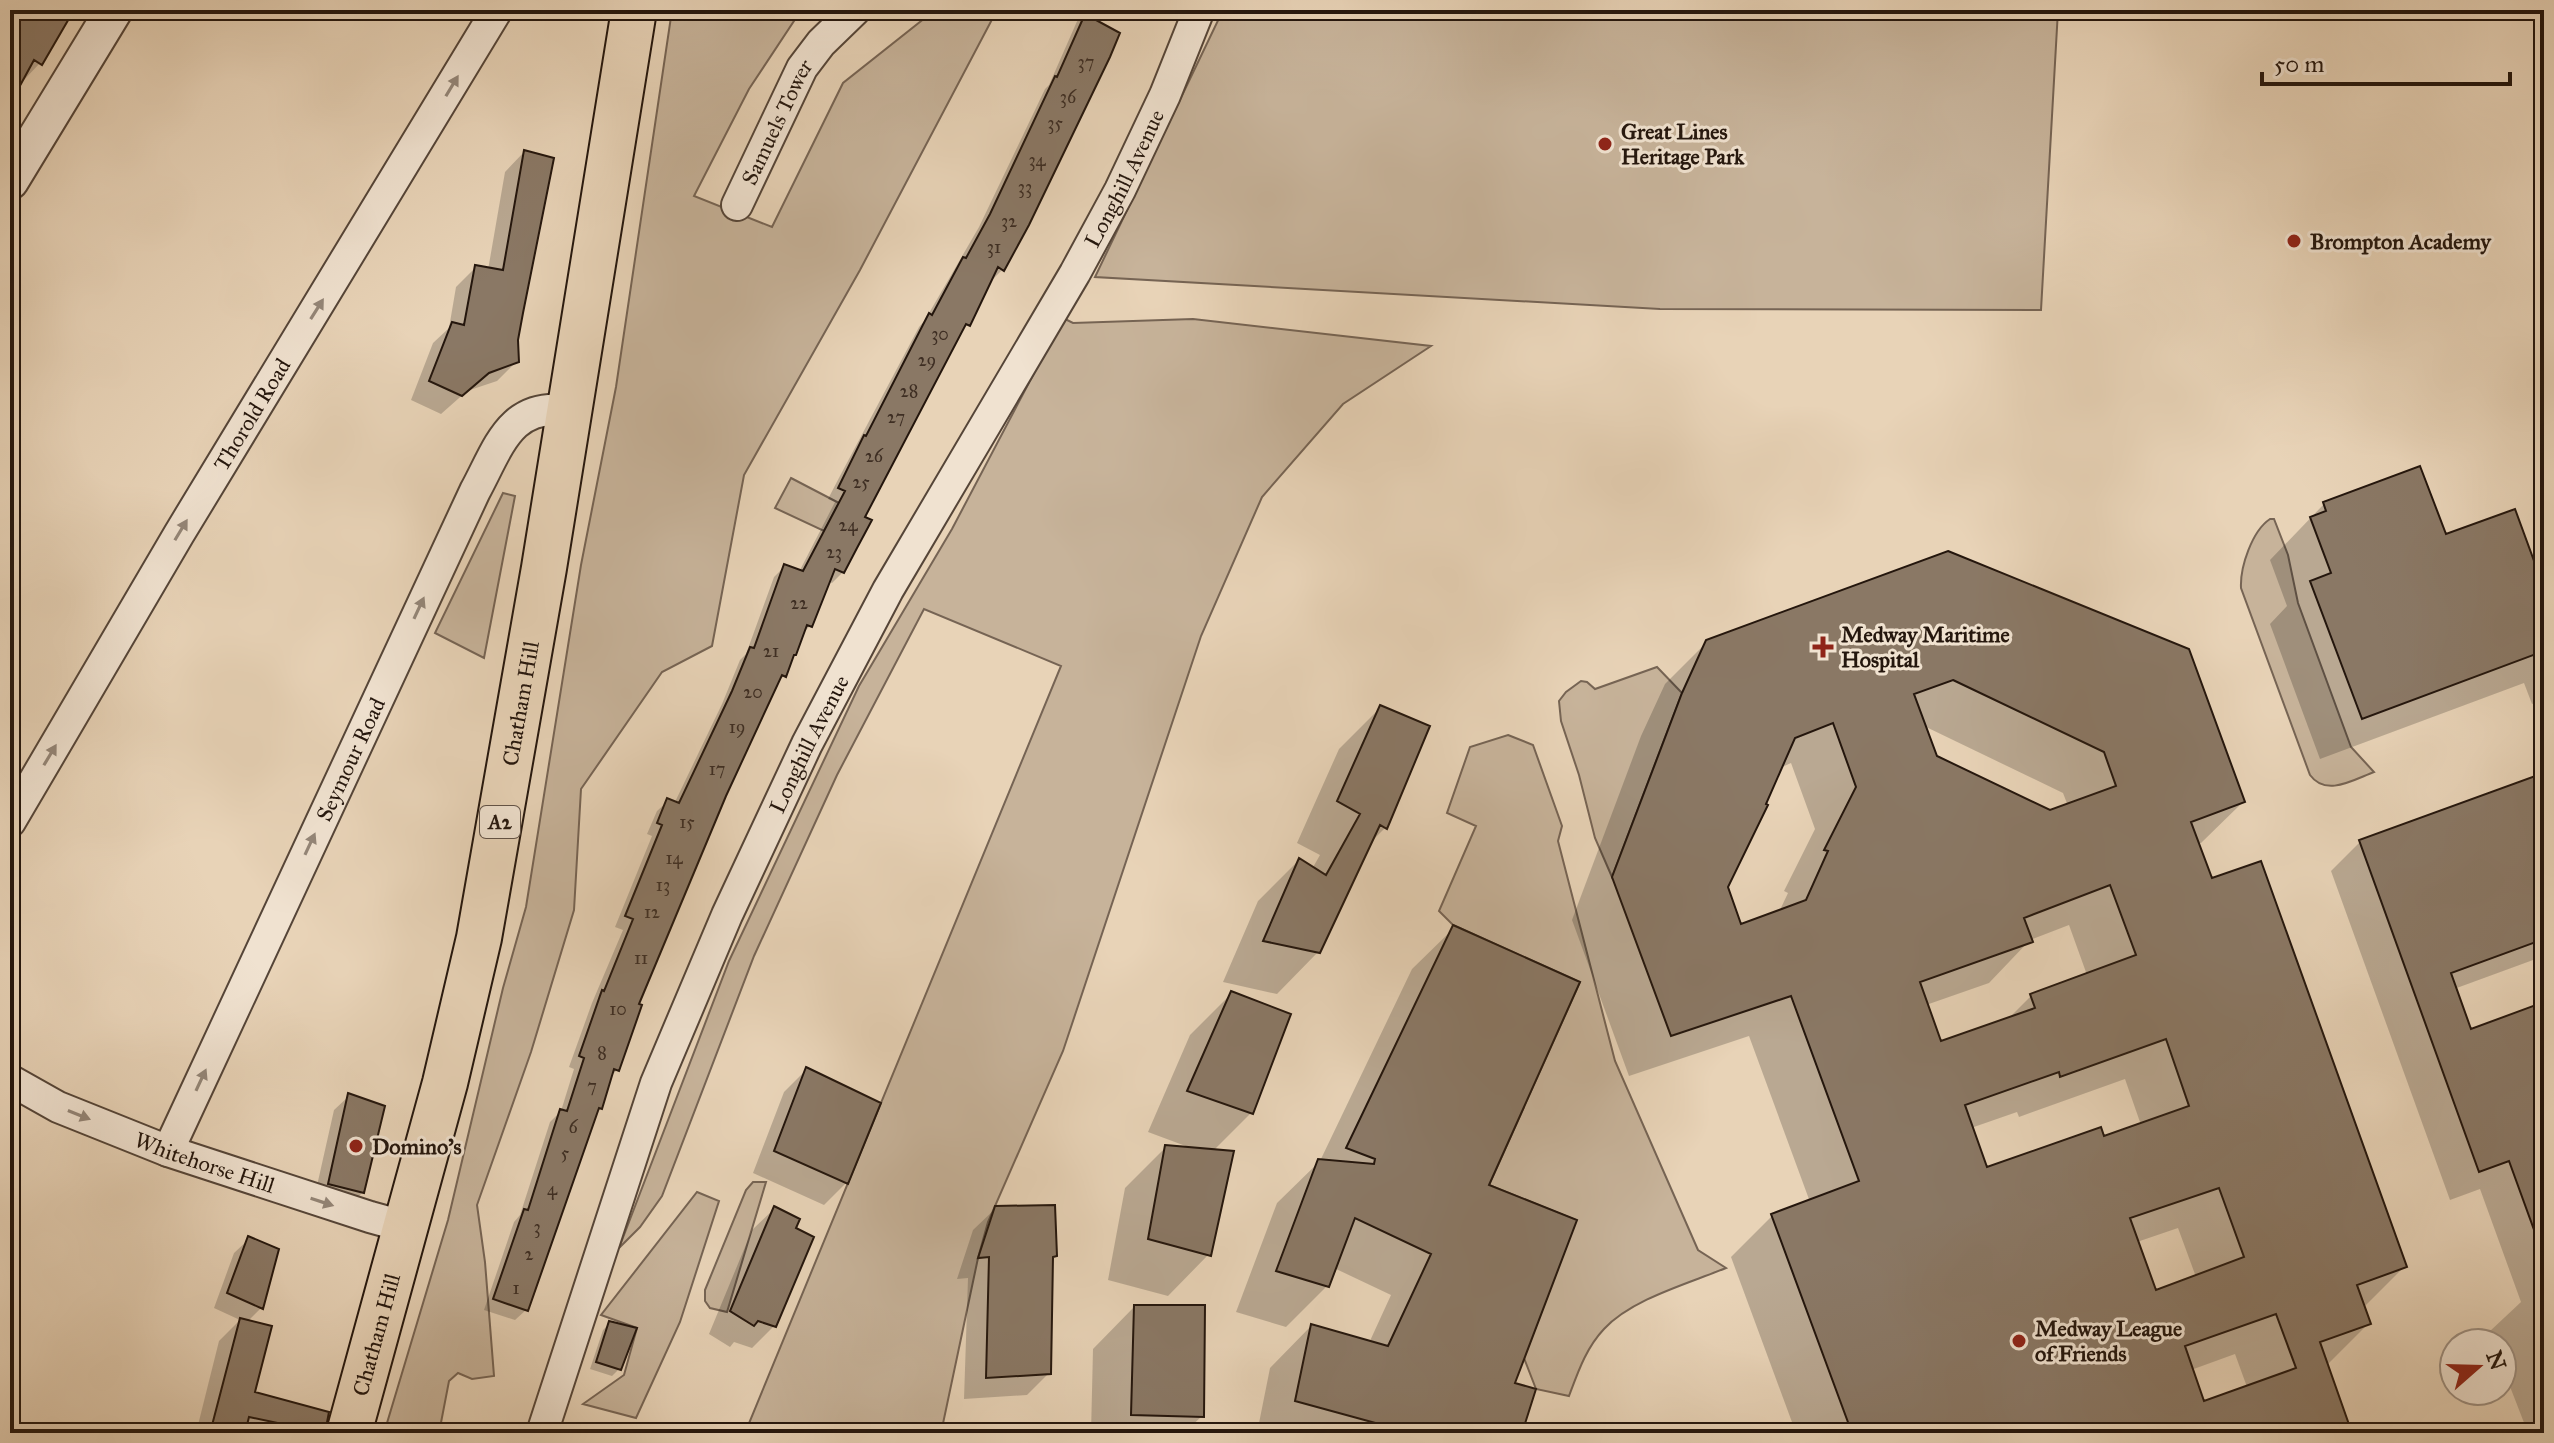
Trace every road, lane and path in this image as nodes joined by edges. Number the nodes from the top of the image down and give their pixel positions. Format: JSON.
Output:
{"nodes":[{"id":1,"x":114,"y":10,"type":"edge"},
{"id":2,"x":497,"y":10,"type":"edge"},
{"id":3,"x":634,"y":10,"type":"edge"},
{"id":4,"x":855,"y":10,"type":"edge"},
{"id":5,"x":1199,"y":10,"type":"edge"},
{"id":6,"x":10,"y":181,"type":"edge"},
{"id":7,"x":737,"y":205,"type":"dead end"},
{"id":8,"x":570,"y":411,"type":"junction"},
{"id":9,"x":10,"y":822,"type":"edge"},
{"id":10,"x":10,"y":1080,"type":"edge"},
{"id":11,"x":168,"y":1151,"type":"junction"},
{"id":12,"x":406,"y":1227,"type":"junction"},
{"id":13,"x":349,"y":1433,"type":"edge"},
{"id":14,"x":542,"y":1433,"type":"edge"}],
"edges":[{"from":1,"to":6,"type":"street"},
{"from":9,"to":2,"type":"street","name":"Thorold Road","one_way":true},
{"from":3,"to":8,"type":"main road","name":"Chatham Hill","number":"A2"},
{"from":4,"to":7,"type":"street","name":"Samuels Tower"},
{"from":5,"to":14,"type":"street","name":"Longhill Avenue"},
{"from":11,"to":8,"type":"street","name":"Seymour Road","one_way":true},
{"from":8,"to":12,"type":"main road","name":"Chatham Hill","number":"A2"},
{"from":10,"to":11,"type":"street","name":"Whitehorse Hill","one_way":true},
{"from":11,"to":12,"type":"street","name":"Whitehorse Hill","one_way":true},
{"from":12,"to":13,"type":"main road","name":"Chatham Hill","number":"A2"}]}
